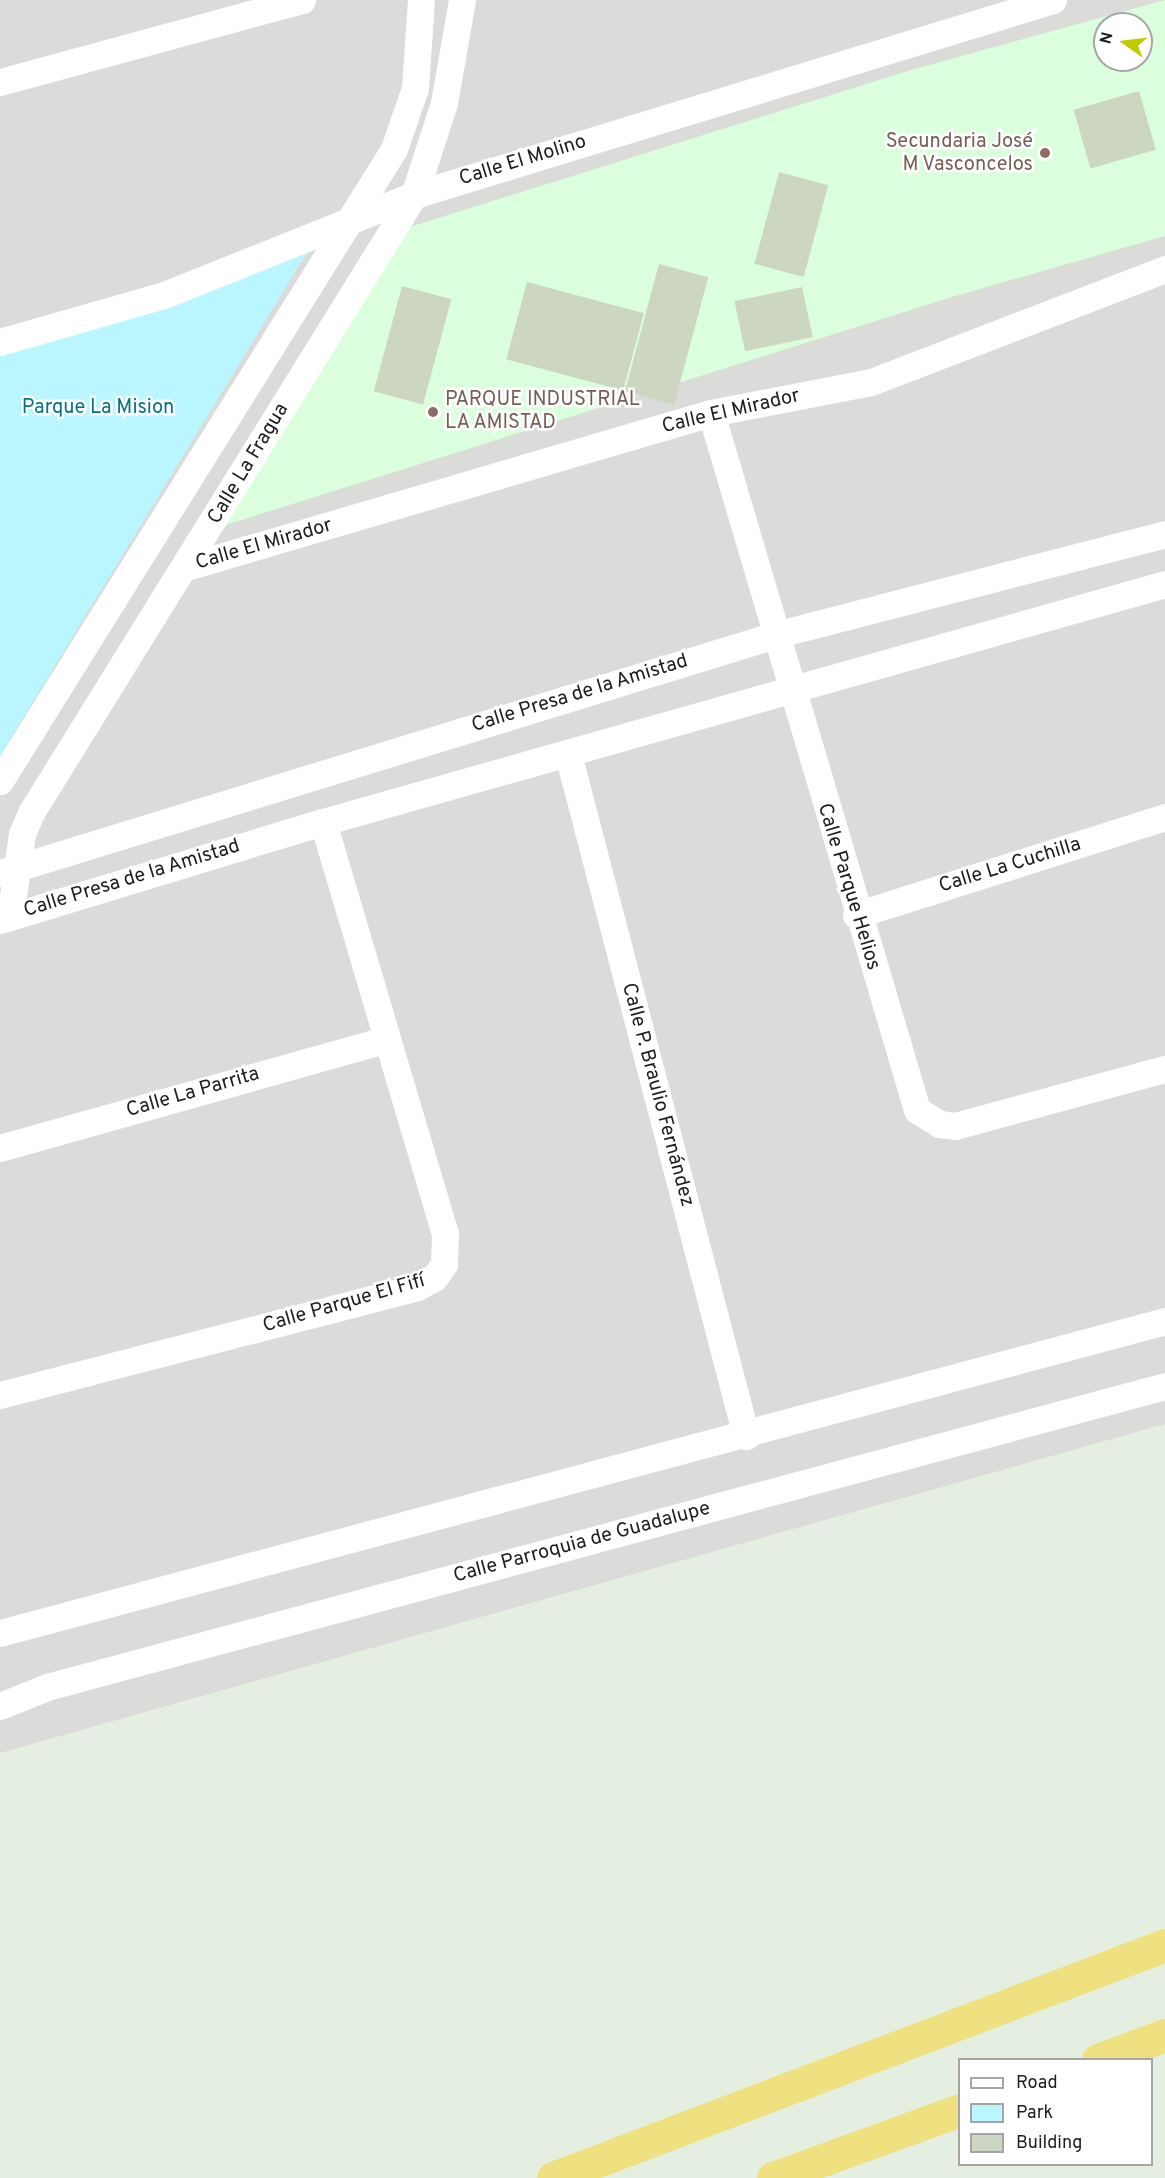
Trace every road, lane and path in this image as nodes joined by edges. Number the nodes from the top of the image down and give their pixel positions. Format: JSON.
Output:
{"nodes":[{"id":1,"x":302,"y":0,"type":"edge"},
{"id":2,"x":421,"y":0,"type":"edge"},
{"id":3,"x":462,"y":0,"type":"edge"},
{"id":4,"x":1053,"y":0,"type":"edge"},
{"id":5,"x":0,"y":82,"type":"edge"},
{"id":6,"x":414,"y":195,"type":"junction"},
{"id":7,"x":345,"y":224,"type":"junction"},
{"id":8,"x":1165,"y":269,"type":"edge"},
{"id":9,"x":0,"y":342,"type":"edge"},
{"id":10,"x":711,"y":413,"type":"junction"},
{"id":11,"x":1165,"y":534,"type":"edge"},
{"id":12,"x":186,"y":567,"type":"junction"},
{"id":13,"x":1165,"y":584,"type":"edge"},
{"id":14,"x":775,"y":635,"type":"junction"},
{"id":15,"x":790,"y":691,"type":"junction"},
{"id":16,"x":568,"y":754,"type":"junction"},
{"id":17,"x":0,"y":781,"type":"edge"},
{"id":18,"x":1165,"y":817,"type":"edge"},
{"id":19,"x":323,"y":822,"type":"junction"},
{"id":20,"x":8,"y":871,"type":"edge"},
{"id":21,"x":856,"y":915,"type":"junction"},
{"id":22,"x":5,"y":918,"type":"edge"},
{"id":23,"x":387,"y":1039,"type":"junction"},
{"id":24,"x":1165,"y":1069,"type":"edge"},
{"id":25,"x":0,"y":1148,"type":"edge"},
{"id":26,"x":1165,"y":1321,"type":"edge"},
{"id":27,"x":1165,"y":1386,"type":"edge"},
{"id":28,"x":0,"y":1395,"type":"edge"},
{"id":29,"x":746,"y":1436,"type":"junction"},
{"id":30,"x":0,"y":1633,"type":"edge"},
{"id":31,"x":0,"y":1706,"type":"edge"},
{"id":32,"x":1165,"y":1945,"type":"edge"},
{"id":33,"x":1165,"y":2035,"type":"edge"},
{"id":34,"x":1103,"y":2058,"type":"edge"},
{"id":35,"x":958,"y":2111,"type":"edge"},
{"id":36,"x":553,"y":2178,"type":"edge"},
{"id":37,"x":773,"y":2178,"type":"edge"}],
"edges":[{"from":1,"to":5,"type":"street"},
{"from":2,"to":7,"type":"street"},
{"from":3,"to":6,"type":"street","name":"Calle La Fragua"},
{"from":4,"to":6,"type":"street","name":"Calle El Molino"},
{"from":6,"to":7,"type":"street","name":"Calle El Molino"},
{"from":6,"to":12,"type":"street","name":"Calle La Fragua"},
{"from":7,"to":9,"type":"street","name":"Calle El Molino"},
{"from":7,"to":17,"type":"street"},
{"from":8,"to":10,"type":"street","name":"Calle El Mirador"},
{"from":10,"to":12,"type":"street","name":"Calle El Mirador"},
{"from":10,"to":14,"type":"street","name":"Calle Parque Helios"},
{"from":11,"to":14,"type":"street","name":"Calle Presa de la Amistad"},
{"from":12,"to":20,"type":"street","name":"Calle La Fragua"},
{"from":13,"to":15,"type":"street","name":"Calle Presa de la Amistad"},
{"from":14,"to":15,"type":"street","name":"Calle Parque Helios"},
{"from":14,"to":20,"type":"street","name":"Calle Presa de la Amistad"},
{"from":15,"to":16,"type":"street","name":"Calle Presa de la Amistad"},
{"from":15,"to":21,"type":"street","name":"Calle Parque Helios"},
{"from":16,"to":19,"type":"street","name":"Calle Presa de la Amistad"},
{"from":16,"to":29,"type":"street","name":"Calle P. Braulio Fernández"},
{"from":18,"to":21,"type":"street","name":"Calle La Cuchilla"},
{"from":19,"to":22,"type":"street","name":"Calle Presa de la Amistad"},
{"from":19,"to":23,"type":"street","name":"Calle Parque El Fifí"},
{"from":20,"to":22,"type":"street","name":"Calle La Fragua"},
{"from":21,"to":24,"type":"street","name":"Calle Parque Helios"},
{"from":23,"to":25,"type":"street","name":"Calle La Parrita"},
{"from":23,"to":28,"type":"street","name":"Calle Parque El Fifí"},
{"from":26,"to":29,"type":"street"},
{"from":27,"to":31,"type":"street","name":"Calle Parroquia de Guadalupe"},
{"from":29,"to":30,"type":"street"},
{"from":32,"to":36,"type":"highway"},
{"from":33,"to":34,"type":"highway"},
{"from":35,"to":37,"type":"highway"}]}
